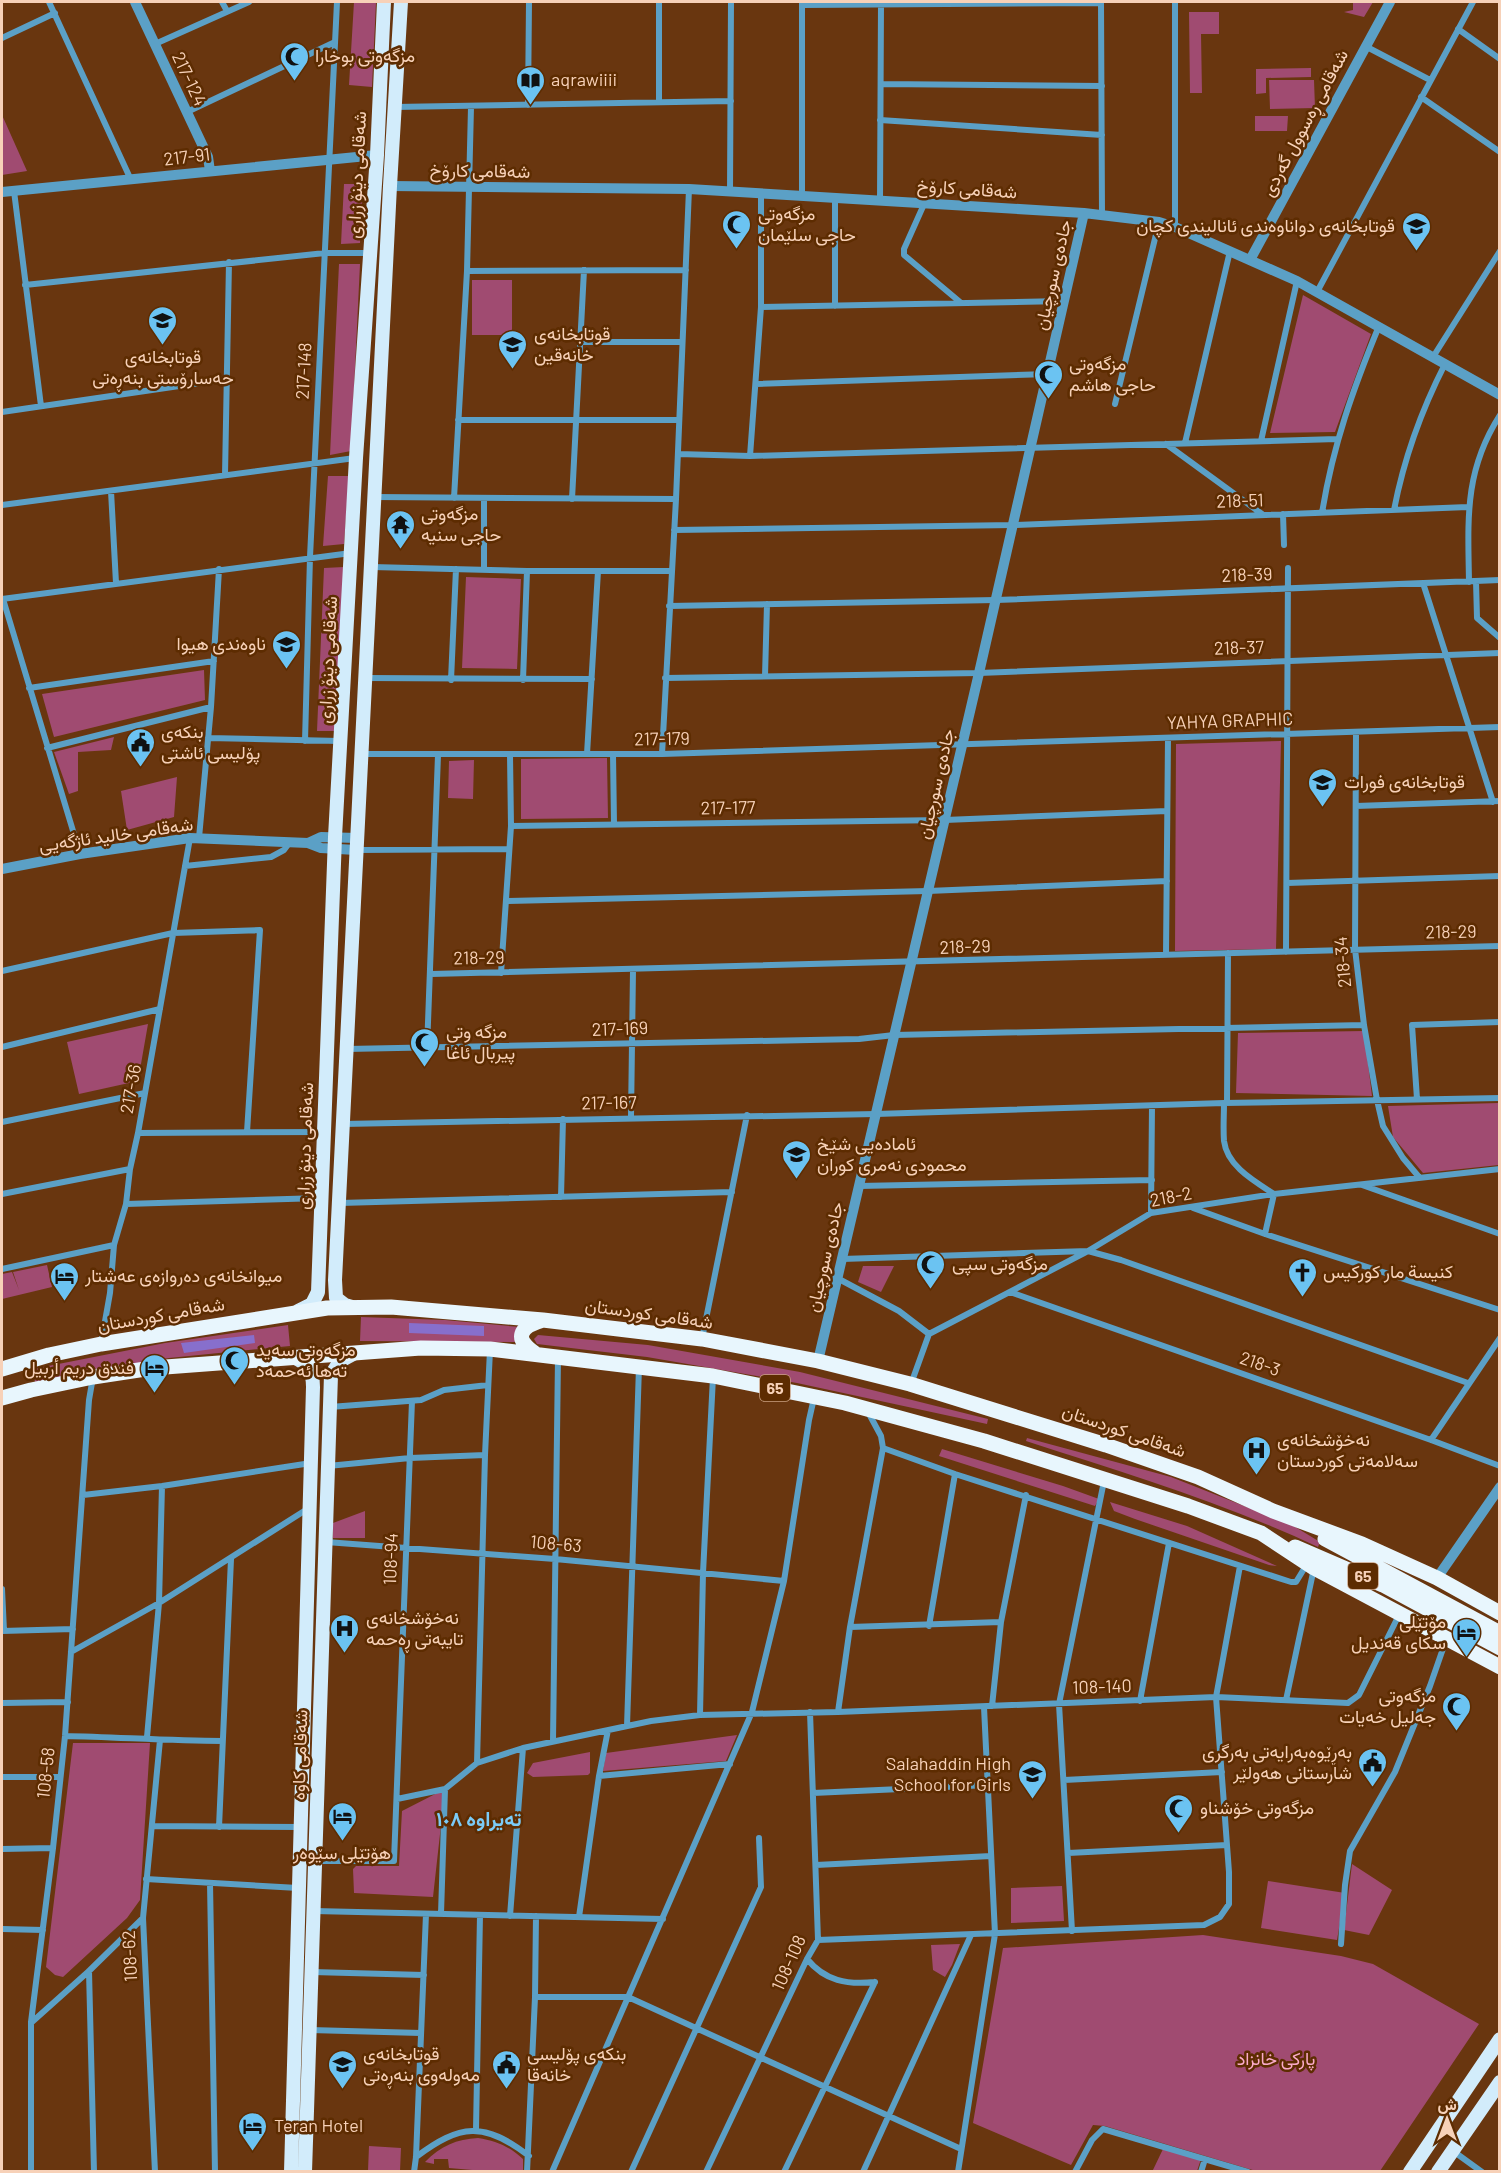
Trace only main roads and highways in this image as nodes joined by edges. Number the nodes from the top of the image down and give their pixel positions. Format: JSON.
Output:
{"nodes":[{"id":1,"x":384,"y":2,"type":"edge"},
{"id":2,"x":401,"y":2,"type":"edge"},
{"id":3,"x":335,"y":1280,"type":"junction"},
{"id":4,"x":318,"y":1282,"type":"junction"},
{"id":5,"x":354,"y":1307,"type":"junction"},
{"id":6,"x":298,"y":1311,"type":"junction"},
{"id":7,"x":543,"y":1320,"type":"junction"},
{"id":8,"x":356,"y":1353,"type":"junction"},
{"id":9,"x":536,"y":1354,"type":"junction"},
{"id":10,"x":293,"y":1358,"type":"junction"},
{"id":11,"x":24,"y":1363,"type":"junction"},
{"id":12,"x":2,"y":1369,"type":"edge"},
{"id":13,"x":313,"y":1381,"type":"junction"},
{"id":14,"x":330,"y":1387,"type":"junction"},
{"id":15,"x":31,"y":1390,"type":"junction"},
{"id":16,"x":2,"y":1398,"type":"edge"},
{"id":17,"x":1273,"y":1511,"type":"junction"},
{"id":18,"x":1261,"y":1533,"type":"junction"},
{"id":19,"x":1500,"y":1613,"type":"edge"},
{"id":20,"x":1464,"y":1620,"type":"junction"},
{"id":21,"x":1500,"y":1632,"type":"edge"},
{"id":22,"x":1500,"y":1648,"type":"edge"},
{"id":23,"x":1500,"y":1664,"type":"edge"},
{"id":24,"x":303,"y":2012,"type":"junction"},
{"id":25,"x":1500,"y":2039,"type":"edge"},
{"id":26,"x":1500,"y":2082,"type":"edge"},
{"id":27,"x":291,"y":2172,"type":"edge"},
{"id":28,"x":305,"y":2172,"type":"edge"},
{"id":29,"x":1410,"y":2172,"type":"edge"},
{"id":30,"x":1438,"y":2172,"type":"edge"}],
"edges":[{"from":1,"to":4,"type":"main road","name":"شەقامی دینۆ زراری"},
{"from":2,"to":3,"type":"main road","name":"شەقامی دینۆ زراری"},
{"from":3,"to":4,"type":"main road"},
{"from":3,"to":5,"type":"main road","name":"شەقامی دینۆ زراری"},
{"from":4,"to":6,"type":"main road","name":"شەقامی دینۆ زراری"},
{"from":5,"to":6,"type":"highway","name":"شەقامی کوردستان","number":"65"},
{"from":5,"to":7,"type":"highway","name":"شەقامی کوردستان","number":"65"},
{"from":6,"to":11,"type":"highway","name":"شەقامی کوردستان","number":"65"},
{"from":7,"to":9,"type":"highway"},
{"from":7,"to":17,"type":"highway","name":"شەقامی کوردستان","number":"65"},
{"from":8,"to":9,"type":"highway","name":"شەقامی کوردستان","number":"65"},
{"from":8,"to":10,"type":"highway","name":"شەقامی کوردستان","number":"65"},
{"from":8,"to":14,"type":"main road","name":"شەقامی کاوە"},
{"from":9,"to":18,"type":"highway","name":"شەقامی کوردستان","number":"65"},
{"from":10,"to":13,"type":"main road"},
{"from":10,"to":15,"type":"highway","name":"شەقامی کوردستان","number":"65"},
{"from":11,"to":12,"type":"highway","name":"شەقامی کوردستان","number":"65"},
{"from":11,"to":15,"type":"highway"},
{"from":13,"to":14,"type":"main road"},
{"from":13,"to":24,"type":"main road","name":"شەقامی کاوە"},
{"from":14,"to":24,"type":"main road","name":"شەقامی کاوە"},
{"from":15,"to":16,"type":"highway","name":"شەقامی کوردستان","number":"65"},
{"from":17,"to":19,"type":"highway","name":"شەقامی کوردستان","number":"65"},
{"from":17,"to":20,"type":"highway","name":"شەقامی کوردستان","number":"65"},
{"from":18,"to":20,"type":"highway","name":"شەقامی کوردستان","number":"65"},
{"from":18,"to":23,"type":"highway","name":"شەقامی کوردستان","number":"65"},
{"from":20,"to":21,"type":"highway","name":"شەقامی کوردستان","number":"65"},
{"from":20,"to":22,"type":"highway","name":"شەقامی کوردستان","number":"65"},
{"from":24,"to":27,"type":"main road","name":"شەقامی کاوە"},
{"from":24,"to":28,"type":"main road","name":"شەقامی کاوە"},
{"from":25,"to":29,"type":"main road"},
{"from":26,"to":30,"type":"main road"}]}
